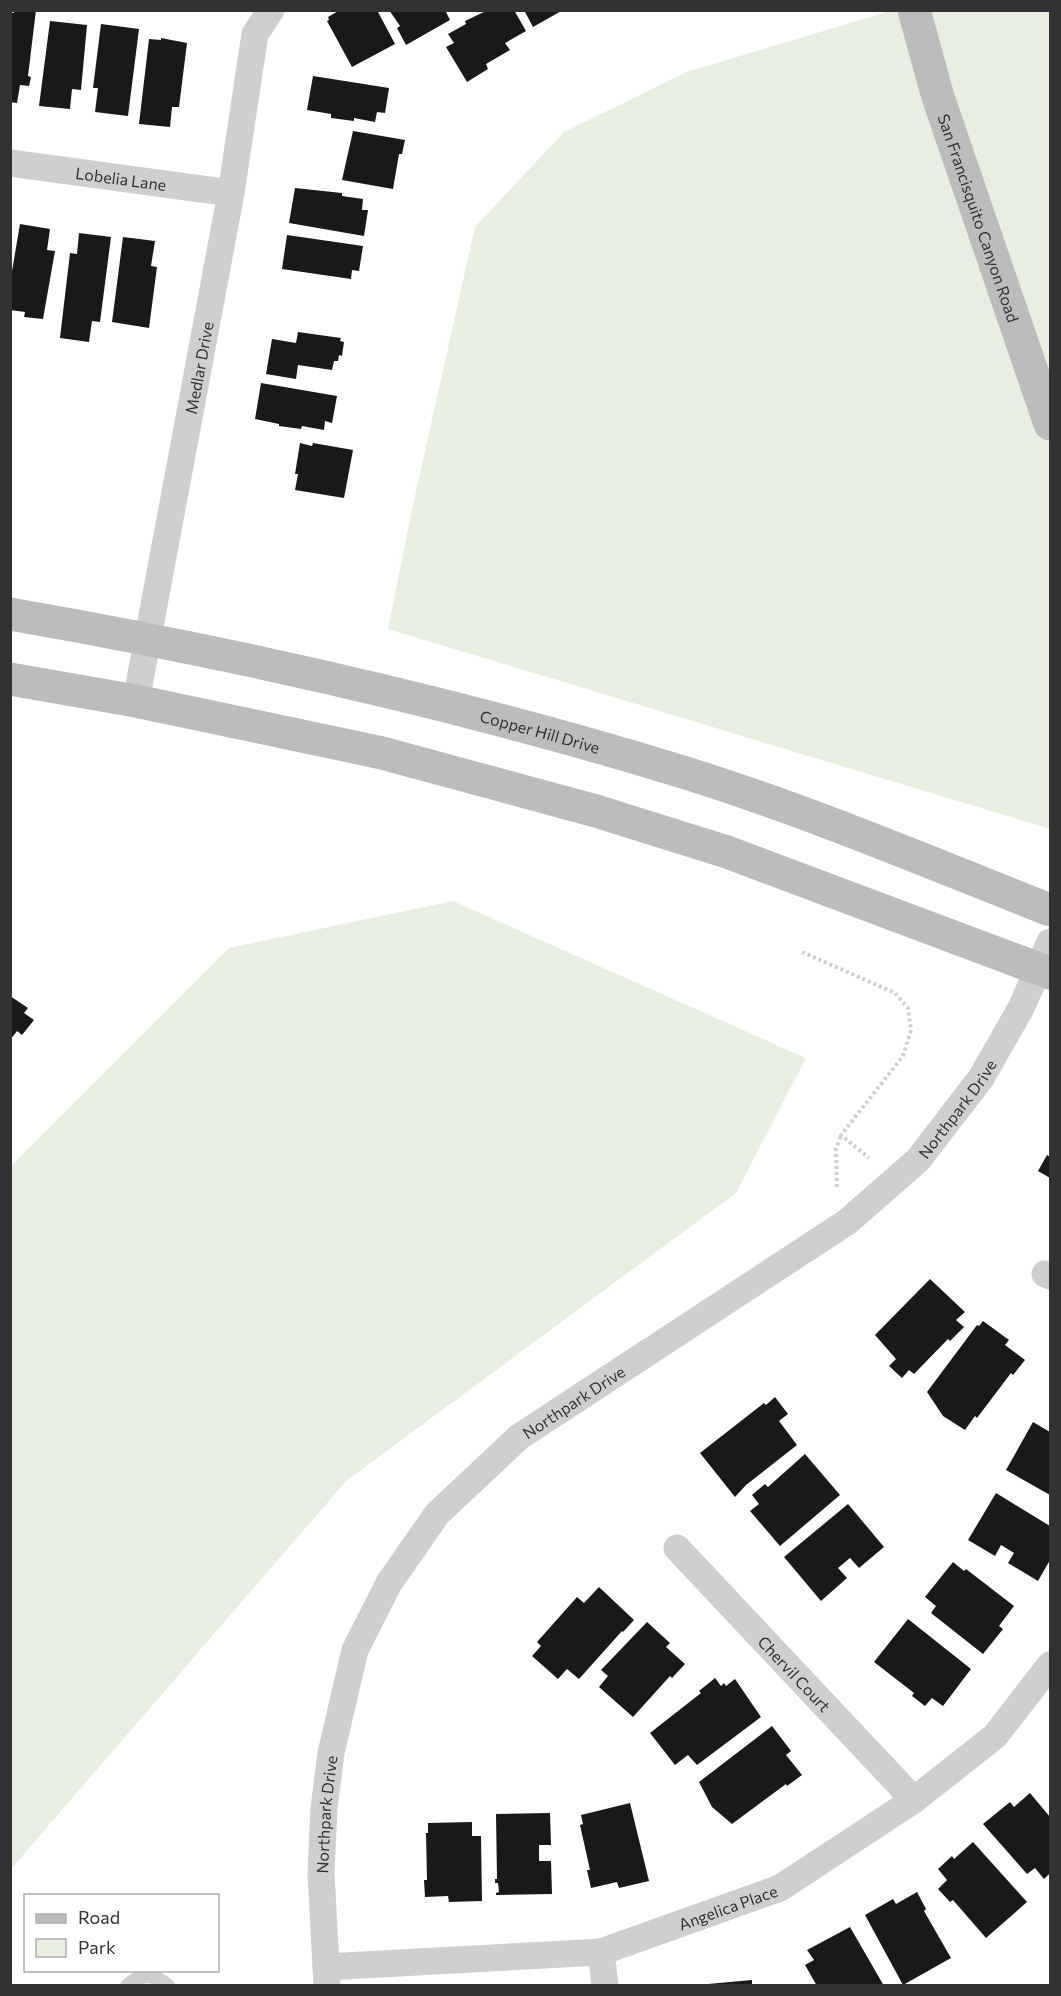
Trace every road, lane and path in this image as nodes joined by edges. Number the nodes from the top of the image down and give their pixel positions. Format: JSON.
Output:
{"nodes":[{"id":1,"x":272,"y":10,"type":"edge"},
{"id":2,"x":914,"y":10,"type":"edge"},
{"id":3,"x":10,"y":163,"type":"edge"},
{"id":4,"x":231,"y":193,"type":"junction"},
{"id":5,"x":1050,"y":424,"type":"edge"},
{"id":6,"x":10,"y":614,"type":"edge"},
{"id":7,"x":147,"y":638,"type":"junction"},
{"id":8,"x":10,"y":679,"type":"edge"},
{"id":9,"x":136,"y":701,"type":"junction"},
{"id":10,"x":1050,"y":910,"type":"edge"},
{"id":11,"x":802,"y":952,"type":"dead end"},
{"id":12,"x":1047,"y":961,"type":"edge"},
{"id":13,"x":842,"y":1135,"type":"junction"},
{"id":14,"x":869,"y":1158,"type":"dead end"},
{"id":15,"x":837,"y":1186,"type":"dead end"},
{"id":16,"x":677,"y":1548,"type":"dead end"},
{"id":17,"x":1050,"y":1665,"type":"edge"},
{"id":18,"x":914,"y":1800,"type":"junction"},
{"id":19,"x":601,"y":1952,"type":"junction"},
{"id":20,"x":326,"y":1977,"type":"edge"},
{"id":21,"x":127,"y":1986,"type":"edge"},
{"id":22,"x":168,"y":1986,"type":"edge"},
{"id":23,"x":605,"y":1986,"type":"edge"}],
"edges":[{"from":1,"to":4,"type":"street","name":"Medlar Drive"},
{"from":2,"to":5,"type":"main road","name":"San Francisquito Canyon Road"},
{"from":3,"to":4,"type":"street","name":"Lobelia Lane"},
{"from":4,"to":7,"type":"street","name":"Medlar Drive"},
{"from":6,"to":7,"type":"main road","name":"Copper Hill Drive"},
{"from":7,"to":9,"type":"street","name":"Medlar Drive"},
{"from":7,"to":10,"type":"main road","name":"Copper Hill Drive"},
{"from":8,"to":9,"type":"main road"},
{"from":9,"to":12,"type":"main road"},
{"from":11,"to":13,"type":"path"},
{"from":12,"to":20,"type":"street","name":"Northpark Drive"},
{"from":13,"to":14,"type":"path"},
{"from":13,"to":15,"type":"path"},
{"from":16,"to":18,"type":"street","name":"Chervil Court"},
{"from":17,"to":18,"type":"street","name":"Angelica Place"},
{"from":18,"to":19,"type":"street","name":"Angelica Place"},
{"from":19,"to":20,"type":"street","name":"Angelica Place"},
{"from":19,"to":23,"type":"street"},
{"from":21,"to":22,"type":"lane"}]}
